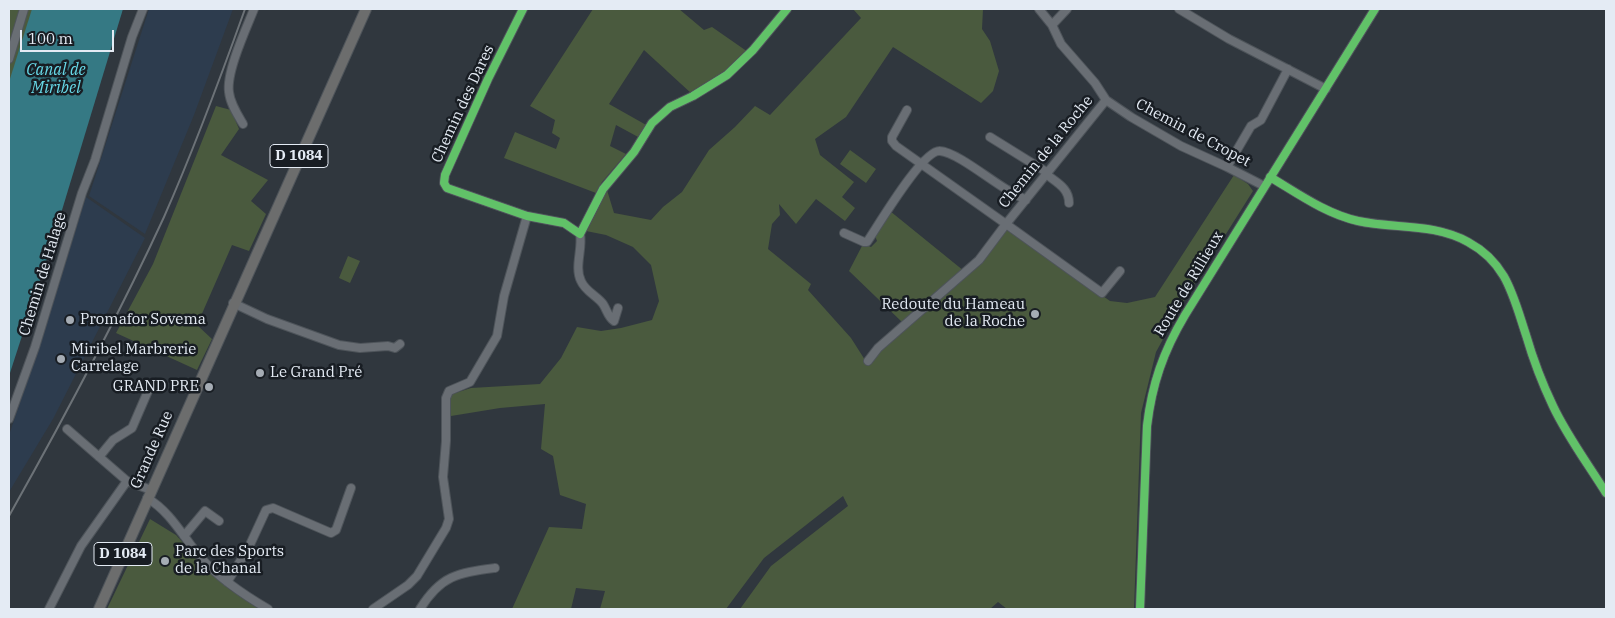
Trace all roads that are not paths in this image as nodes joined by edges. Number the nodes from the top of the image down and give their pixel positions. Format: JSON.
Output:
{"nodes":[{"id":1,"x":24,"y":9,"type":"edge"},
{"id":2,"x":142,"y":9,"type":"edge"},
{"id":3,"x":254,"y":9,"type":"edge"},
{"id":4,"x":366,"y":9,"type":"edge"},
{"id":5,"x":523,"y":9,"type":"edge"},
{"id":6,"x":787,"y":9,"type":"edge"},
{"id":7,"x":1039,"y":9,"type":"edge"},
{"id":8,"x":1067,"y":9,"type":"edge"},
{"id":9,"x":1179,"y":9,"type":"edge"},
{"id":10,"x":1375,"y":9,"type":"edge"},
{"id":11,"x":1052,"y":25,"type":"junction"},
{"id":12,"x":9,"y":59,"type":"edge"},
{"id":13,"x":1288,"y":70,"type":"junction"},
{"id":14,"x":1326,"y":89,"type":"junction"},
{"id":15,"x":1106,"y":100,"type":"junction"},
{"id":16,"x":907,"y":110,"type":"dead end"},
{"id":17,"x":243,"y":124,"type":"dead end"},
{"id":18,"x":990,"y":136,"type":"dead end"},
{"id":19,"x":919,"y":164,"type":"junction"},
{"id":20,"x":1227,"y":167,"type":"junction"},
{"id":21,"x":1047,"y":173,"type":"junction"},
{"id":22,"x":1270,"y":177,"type":"junction"},
{"id":23,"x":1264,"y":186,"type":"junction"},
{"id":24,"x":1026,"y":200,"type":"junction"},
{"id":25,"x":1069,"y":203,"type":"dead end"},
{"id":26,"x":527,"y":216,"type":"junction"},
{"id":27,"x":1006,"y":224,"type":"junction"},
{"id":28,"x":844,"y":233,"type":"dead end"},
{"id":29,"x":580,"y":234,"type":"junction"},
{"id":30,"x":1120,"y":271,"type":"dead end"},
{"id":31,"x":234,"y":303,"type":"junction"},
{"id":32,"x":618,"y":308,"type":"dead end"},
{"id":33,"x":400,"y":344,"type":"dead end"},
{"id":34,"x":868,"y":361,"type":"dead end"},
{"id":35,"x":136,"y":386,"type":"dead end"},
{"id":36,"x":9,"y":419,"type":"edge"},
{"id":37,"x":67,"y":429,"type":"dead end"},
{"id":38,"x":99,"y":457,"type":"junction"},
{"id":39,"x":127,"y":481,"type":"junction"},
{"id":40,"x":351,"y":488,"type":"dead end"},
{"id":41,"x":1606,"y":493,"type":"edge"},
{"id":42,"x":149,"y":494,"type":"junction"},
{"id":43,"x":219,"y":521,"type":"dead end"},
{"id":44,"x":184,"y":536,"type":"junction"},
{"id":45,"x":495,"y":568,"type":"dead end"},
{"id":46,"x":227,"y":582,"type":"junction"},
{"id":47,"x":48,"y":609,"type":"edge"},
{"id":48,"x":98,"y":609,"type":"edge"},
{"id":49,"x":268,"y":609,"type":"edge"},
{"id":50,"x":373,"y":609,"type":"edge"},
{"id":51,"x":420,"y":609,"type":"edge"},
{"id":52,"x":1140,"y":609,"type":"edge"}],
"edges":[{"from":1,"to":12,"type":"street"},
{"from":2,"to":36,"type":"street","name":"Chemin de Halage"},
{"from":3,"to":17,"type":"street"},
{"from":4,"to":31,"type":"main road","number":"D 1084"},
{"from":5,"to":26,"type":"street","name":"Chemin des Dares"},
{"from":6,"to":29,"type":"street"},
{"from":7,"to":11,"type":"street","name":"Chemin de Cropet"},
{"from":8,"to":11,"type":"street"},
{"from":9,"to":13,"type":"street"},
{"from":10,"to":14,"type":"street","name":"Route de Rillieux"},
{"from":11,"to":15,"type":"street","name":"Chemin de Cropet"},
{"from":13,"to":14,"type":"street"},
{"from":13,"to":20,"type":"street"},
{"from":14,"to":22,"type":"street","name":"Route de Rillieux"},
{"from":15,"to":20,"type":"street","name":"Chemin de Cropet"},
{"from":15,"to":21,"type":"street","name":"Chemin de la Roche"},
{"from":16,"to":19,"type":"street","name":"Chemin de la Roche"},
{"from":18,"to":21,"type":"street"},
{"from":19,"to":24,"type":"street"},
{"from":19,"to":27,"type":"street","name":"Chemin de la Roche"},
{"from":19,"to":28,"type":"street"},
{"from":20,"to":23,"type":"street","name":"Chemin de Cropet"},
{"from":21,"to":24,"type":"street","name":"Chemin de la Roche"},
{"from":21,"to":25,"type":"street"},
{"from":22,"to":23,"type":"street","name":"Route de Rillieux"},
{"from":22,"to":41,"type":"street"},
{"from":23,"to":52,"type":"street","name":"Route de Rillieux"},
{"from":24,"to":27,"type":"street","name":"Chemin de la Roche"},
{"from":26,"to":29,"type":"street","name":"Chemin des Dares"},
{"from":26,"to":50,"type":"street"},
{"from":27,"to":30,"type":"street"},
{"from":27,"to":34,"type":"street"},
{"from":29,"to":32,"type":"street"},
{"from":31,"to":33,"type":"street"},
{"from":31,"to":42,"type":"main road","name":"Grande Rue","number":"D 1084"},
{"from":35,"to":38,"type":"street"},
{"from":37,"to":38,"type":"street"},
{"from":38,"to":39,"type":"street"},
{"from":39,"to":42,"type":"street"},
{"from":39,"to":47,"type":"street"},
{"from":40,"to":46,"type":"street"},
{"from":42,"to":44,"type":"street"},
{"from":42,"to":48,"type":"main road","name":"Grande Rue","number":"D 1084"},
{"from":43,"to":44,"type":"street"},
{"from":44,"to":46,"type":"street"},
{"from":45,"to":51,"type":"street"},
{"from":46,"to":49,"type":"street"}]}
